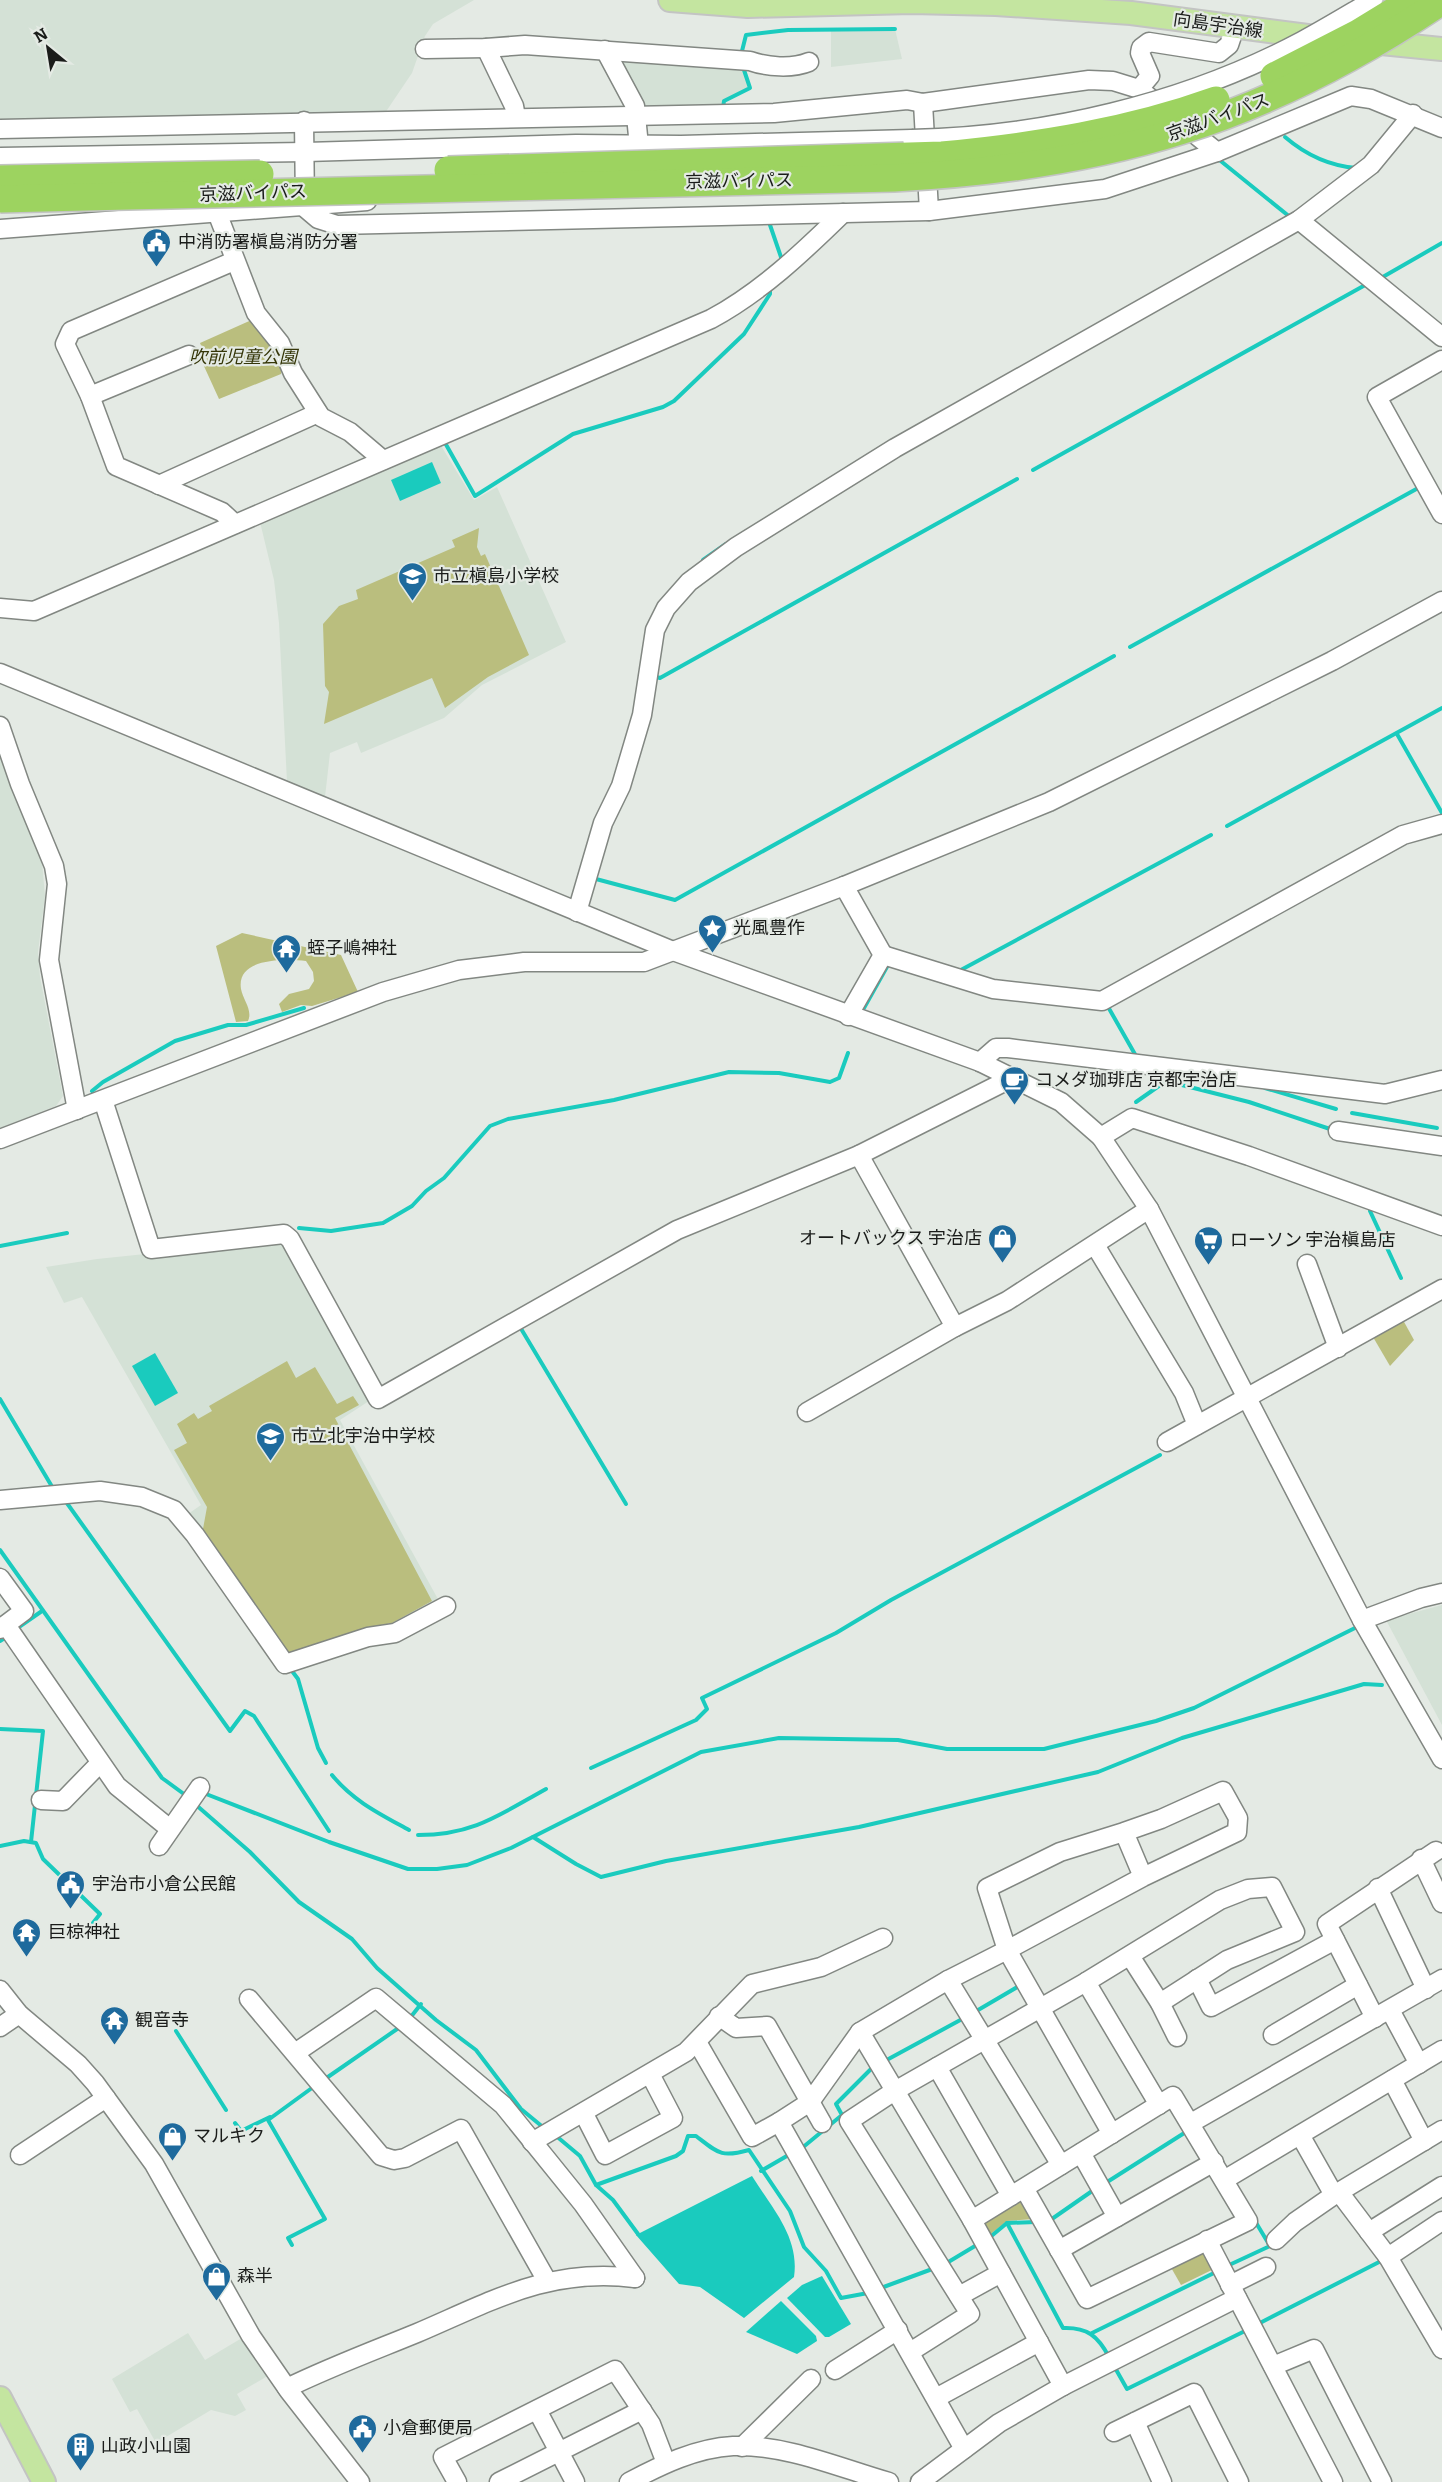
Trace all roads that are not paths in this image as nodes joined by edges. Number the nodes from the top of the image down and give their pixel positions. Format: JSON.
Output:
{"nodes":[{"id":1,"x":670,"y":0,"type":"edge"},
{"id":2,"x":1372,"y":0,"type":"edge"},
{"id":3,"x":1412,"y":0,"type":"edge"},
{"id":4,"x":1442,"y":2,"type":"edge"},
{"id":5,"x":1235,"y":27,"type":"junction"},
{"id":6,"x":486,"y":48,"type":"junction"},
{"id":7,"x":425,"y":49,"type":"dead end"},
{"id":8,"x":1442,"y":49,"type":"edge"},
{"id":9,"x":605,"y":50,"type":"junction"},
{"id":10,"x":809,"y":62,"type":"dead end"},
{"id":11,"x":1139,"y":89,"type":"junction"},
{"id":12,"x":922,"y":102,"type":"junction"},
{"id":13,"x":1413,"y":114,"type":"junction"},
{"id":14,"x":637,"y":115,"type":"junction"},
{"id":15,"x":516,"y":117,"type":"junction"},
{"id":16,"x":1442,"y":128,"type":"edge"},
{"id":17,"x":0,"y":129,"type":"edge"},
{"id":18,"x":304,"y":133,"type":"junction"},
{"id":19,"x":632,"y":146,"type":"junction"},
{"id":20,"x":1216,"y":152,"type":"junction"},
{"id":21,"x":0,"y":157,"type":"edge"},
{"id":22,"x":0,"y":179,"type":"edge"},
{"id":23,"x":0,"y":199,"type":"edge"},
{"id":24,"x":305,"y":208,"type":"junction"},
{"id":25,"x":216,"y":210,"type":"junction"},
{"id":26,"x":929,"y":211,"type":"junction"},
{"id":27,"x":843,"y":213,"type":"junction"},
{"id":28,"x":1299,"y":220,"type":"junction"},
{"id":29,"x":0,"y":228,"type":"edge"},
{"id":30,"x":234,"y":261,"type":"junction"},
{"id":31,"x":1442,"y":337,"type":"edge"},
{"id":32,"x":189,"y":355,"type":"dead end"},
{"id":33,"x":1442,"y":360,"type":"edge"},
{"id":34,"x":90,"y":396,"type":"junction"},
{"id":35,"x":318,"y":413,"type":"junction"},
{"id":36,"x":383,"y":460,"type":"junction"},
{"id":37,"x":159,"y":484,"type":"junction"},
{"id":38,"x":1442,"y":514,"type":"edge"},
{"id":39,"x":235,"y":524,"type":"junction"},
{"id":40,"x":1442,"y":601,"type":"edge"},
{"id":41,"x":0,"y":608,"type":"edge"},
{"id":42,"x":0,"y":673,"type":"edge"},
{"id":43,"x":0,"y":726,"type":"edge"},
{"id":44,"x":1442,"y":824,"type":"edge"},
{"id":45,"x":844,"y":886,"type":"junction"},
{"id":46,"x":577,"y":912,"type":"junction"},
{"id":47,"x":673,"y":951,"type":"junction"},
{"id":48,"x":883,"y":955,"type":"junction"},
{"id":49,"x":848,"y":1016,"type":"junction"},
{"id":50,"x":980,"y":1062,"type":"junction"},
{"id":51,"x":1012,"y":1078,"type":"junction"},
{"id":52,"x":1442,"y":1080,"type":"edge"},
{"id":53,"x":103,"y":1100,"type":"junction"},
{"id":54,"x":77,"y":1110,"type":"junction"},
{"id":55,"x":1338,"y":1131,"type":"dead end"},
{"id":56,"x":1101,"y":1137,"type":"junction"},
{"id":57,"x":0,"y":1139,"type":"edge"},
{"id":58,"x":1442,"y":1146,"type":"edge"},
{"id":59,"x":859,"y":1155,"type":"junction"},
{"id":60,"x":1149,"y":1209,"type":"junction"},
{"id":61,"x":1442,"y":1226,"type":"edge"},
{"id":62,"x":1095,"y":1245,"type":"junction"},
{"id":63,"x":1307,"y":1264,"type":"dead end"},
{"id":64,"x":1442,"y":1289,"type":"edge"},
{"id":65,"x":955,"y":1327,"type":"junction"},
{"id":66,"x":1338,"y":1348,"type":"junction"},
{"id":67,"x":1247,"y":1398,"type":"junction"},
{"id":68,"x":807,"y":1412,"type":"dead end"},
{"id":69,"x":1197,"y":1425,"type":"junction"},
{"id":70,"x":1167,"y":1442,"type":"dead end"},
{"id":71,"x":0,"y":1500,"type":"edge"},
{"id":72,"x":0,"y":1578,"type":"edge"},
{"id":73,"x":1442,"y":1593,"type":"edge"},
{"id":74,"x":446,"y":1606,"type":"dead end"},
{"id":75,"x":1362,"y":1620,"type":"junction"},
{"id":76,"x":3,"y":1627,"type":"edge"},
{"id":77,"x":1442,"y":1759,"type":"edge"},
{"id":78,"x":100,"y":1763,"type":"junction"},
{"id":79,"x":200,"y":1787,"type":"dead end"},
{"id":80,"x":41,"y":1800,"type":"dead end"},
{"id":81,"x":170,"y":1829,"type":"junction"},
{"id":82,"x":1124,"y":1832,"type":"junction"},
{"id":83,"x":159,"y":1846,"type":"dead end"},
{"id":84,"x":1143,"y":1876,"type":"junction"},
{"id":85,"x":1378,"y":1888,"type":"junction"},
{"id":86,"x":1442,"y":1903,"type":"edge"},
{"id":87,"x":883,"y":1938,"type":"dead end"},
{"id":88,"x":1335,"y":1940,"type":"junction"},
{"id":89,"x":1006,"y":1950,"type":"junction"},
{"id":90,"x":1130,"y":1956,"type":"junction"},
{"id":91,"x":1197,"y":1979,"type":"junction"},
{"id":92,"x":1442,"y":1979,"type":"edge"},
{"id":93,"x":948,"y":1980,"type":"junction"},
{"id":94,"x":1086,"y":1982,"type":"junction"},
{"id":95,"x":1358,"y":1985,"type":"junction"},
{"id":96,"x":1426,"y":1989,"type":"junction"},
{"id":97,"x":0,"y":1990,"type":"edge"},
{"id":98,"x":249,"y":2000,"type":"dead end"},
{"id":99,"x":1160,"y":2003,"type":"junction"},
{"id":100,"x":1040,"y":2008,"type":"junction"},
{"id":101,"x":19,"y":2014,"type":"junction"},
{"id":102,"x":1383,"y":2014,"type":"junction"},
{"id":103,"x":719,"y":2016,"type":"junction"},
{"id":104,"x":0,"y":2027,"type":"edge"},
{"id":105,"x":860,"y":2032,"type":"junction"},
{"id":106,"x":1273,"y":2035,"type":"dead end"},
{"id":107,"x":1177,"y":2037,"type":"dead end"},
{"id":108,"x":984,"y":2040,"type":"junction"},
{"id":109,"x":697,"y":2042,"type":"junction"},
{"id":110,"x":1442,"y":2050,"type":"edge"},
{"id":111,"x":295,"y":2053,"type":"junction"},
{"id":112,"x":1419,"y":2064,"type":"junction"},
{"id":113,"x":937,"y":2067,"type":"junction"},
{"id":114,"x":650,"y":2074,"type":"junction"},
{"id":115,"x":1392,"y":2080,"type":"junction"},
{"id":116,"x":893,"y":2092,"type":"junction"},
{"id":117,"x":106,"y":2098,"type":"junction"},
{"id":118,"x":810,"y":2103,"type":"junction"},
{"id":119,"x":1159,"y":2105,"type":"junction"},
{"id":120,"x":584,"y":2114,"type":"junction"},
{"id":121,"x":779,"y":2122,"type":"junction"},
{"id":122,"x":1191,"y":2122,"type":"junction"},
{"id":123,"x":822,"y":2123,"type":"dead end"},
{"id":124,"x":1442,"y":2130,"type":"edge"},
{"id":125,"x":1112,"y":2134,"type":"junction"},
{"id":126,"x":1299,"y":2135,"type":"junction"},
{"id":127,"x":1424,"y":2141,"type":"junction"},
{"id":128,"x":532,"y":2142,"type":"junction"},
{"id":129,"x":1080,"y":2153,"type":"junction"},
{"id":130,"x":20,"y":2155,"type":"dead end"},
{"id":131,"x":1214,"y":2162,"type":"junction"},
{"id":132,"x":1061,"y":2165,"type":"junction"},
{"id":133,"x":1224,"y":2180,"type":"junction"},
{"id":134,"x":1442,"y":2186,"type":"edge"},
{"id":135,"x":1017,"y":2192,"type":"junction"},
{"id":136,"x":1336,"y":2194,"type":"junction"},
{"id":137,"x":1117,"y":2217,"type":"junction"},
{"id":138,"x":972,"y":2220,"type":"junction"},
{"id":139,"x":1442,"y":2220,"type":"edge"},
{"id":140,"x":1369,"y":2232,"type":"junction"},
{"id":141,"x":1207,"y":2240,"type":"junction"},
{"id":142,"x":1276,"y":2240,"type":"dead end"},
{"id":143,"x":1059,"y":2250,"type":"junction"},
{"id":144,"x":1388,"y":2257,"type":"junction"},
{"id":145,"x":1266,"y":2267,"type":"dead end"},
{"id":146,"x":1001,"y":2273,"type":"junction"},
{"id":147,"x":547,"y":2281,"type":"junction"},
{"id":148,"x":1234,"y":2292,"type":"junction"},
{"id":149,"x":959,"y":2296,"type":"junction"},
{"id":150,"x":898,"y":2330,"type":"junction"},
{"id":151,"x":1039,"y":2342,"type":"junction"},
{"id":152,"x":1440,"y":2342,"type":"edge"},
{"id":153,"x":910,"y":2352,"type":"junction"},
{"id":154,"x":1273,"y":2366,"type":"junction"},
{"id":155,"x":835,"y":2370,"type":"dead end"},
{"id":156,"x":811,"y":2379,"type":"dead end"},
{"id":157,"x":1063,"y":2386,"type":"junction"},
{"id":158,"x":287,"y":2388,"type":"junction"},
{"id":159,"x":0,"y":2398,"type":"edge"},
{"id":160,"x":936,"y":2398,"type":"junction"},
{"id":161,"x":537,"y":2410,"type":"junction"},
{"id":162,"x":642,"y":2410,"type":"junction"},
{"id":163,"x":1135,"y":2422,"type":"junction"},
{"id":164,"x":1114,"y":2433,"type":"dead end"},
{"id":165,"x":742,"y":2447,"type":"junction"},
{"id":166,"x":964,"y":2449,"type":"junction"},
{"id":167,"x":559,"y":2452,"type":"junction"},
{"id":168,"x":666,"y":2463,"type":"junction"},
{"id":169,"x":44,"y":2482,"type":"edge"},
{"id":170,"x":360,"y":2482,"type":"edge"},
{"id":171,"x":457,"y":2482,"type":"edge"},
{"id":172,"x":500,"y":2482,"type":"edge"},
{"id":173,"x":575,"y":2482,"type":"edge"},
{"id":174,"x":629,"y":2482,"type":"edge"},
{"id":175,"x":889,"y":2482,"type":"edge"},
{"id":176,"x":920,"y":2482,"type":"edge"},
{"id":177,"x":1162,"y":2482,"type":"edge"},
{"id":178,"x":1239,"y":2482,"type":"edge"},
{"id":179,"x":1333,"y":2482,"type":"edge"},
{"id":180,"x":1382,"y":2482,"type":"edge"}],
"edges":[{"from":1,"to":5,"type":"main road","name":"向島宇治線"},
{"from":2,"to":19,"type":"street","bridge":true},
{"from":3,"to":22,"type":"highway","name":"京滋バイパス","bridge":true},
{"from":4,"to":23,"type":"highway","name":"京滋バイパス","bridge":true},
{"from":5,"to":8,"type":"main road","name":"向島宇治線"},
{"from":5,"to":11,"type":"street"},
{"from":6,"to":7,"type":"street"},
{"from":6,"to":9,"type":"street"},
{"from":6,"to":15,"type":"street"},
{"from":9,"to":10,"type":"street"},
{"from":9,"to":14,"type":"street"},
{"from":11,"to":12,"type":"street"},
{"from":11,"to":20,"type":"street"},
{"from":12,"to":14,"type":"street"},
{"from":12,"to":26,"type":"street"},
{"from":13,"to":16,"type":"street"},
{"from":13,"to":20,"type":"street"},
{"from":13,"to":28,"type":"street"},
{"from":14,"to":15,"type":"street"},
{"from":14,"to":19,"type":"street"},
{"from":15,"to":18,"type":"street"},
{"from":17,"to":18,"type":"street"},
{"from":18,"to":19,"type":"street"},
{"from":18,"to":21,"type":"street"},
{"from":18,"to":24,"type":"street"},
{"from":19,"to":24,"type":"street"},
{"from":20,"to":26,"type":"street"},
{"from":24,"to":25,"type":"street"},
{"from":24,"to":27,"type":"street"},
{"from":25,"to":29,"type":"street"},
{"from":25,"to":30,"type":"street"},
{"from":26,"to":27,"type":"street"},
{"from":27,"to":36,"type":"street"},
{"from":28,"to":31,"type":"street"},
{"from":28,"to":46,"type":"street"},
{"from":30,"to":34,"type":"street"},
{"from":30,"to":35,"type":"street"},
{"from":32,"to":34,"type":"street"},
{"from":33,"to":38,"type":"street"},
{"from":34,"to":37,"type":"street"},
{"from":35,"to":36,"type":"street"},
{"from":35,"to":37,"type":"street"},
{"from":36,"to":39,"type":"street"},
{"from":37,"to":39,"type":"street"},
{"from":39,"to":41,"type":"street"},
{"from":40,"to":45,"type":"street"},
{"from":42,"to":46,"type":"street"},
{"from":43,"to":54,"type":"street"},
{"from":44,"to":48,"type":"street"},
{"from":45,"to":47,"type":"street"},
{"from":45,"to":48,"type":"street"},
{"from":46,"to":47,"type":"street"},
{"from":47,"to":49,"type":"street"},
{"from":47,"to":53,"type":"street"},
{"from":48,"to":49,"type":"street"},
{"from":49,"to":50,"type":"street"},
{"from":50,"to":51,"type":"street"},
{"from":50,"to":52,"type":"street"},
{"from":51,"to":56,"type":"street"},
{"from":51,"to":59,"type":"street"},
{"from":53,"to":54,"type":"street"},
{"from":53,"to":59,"type":"street"},
{"from":54,"to":57,"type":"street"},
{"from":55,"to":58,"type":"street"},
{"from":56,"to":60,"type":"street"},
{"from":56,"to":61,"type":"street"},
{"from":59,"to":65,"type":"street"},
{"from":60,"to":62,"type":"street"},
{"from":60,"to":67,"type":"street"},
{"from":62,"to":65,"type":"street"},
{"from":62,"to":69,"type":"street"},
{"from":63,"to":66,"type":"street"},
{"from":64,"to":66,"type":"street"},
{"from":65,"to":68,"type":"street"},
{"from":66,"to":67,"type":"street"},
{"from":67,"to":69,"type":"street"},
{"from":67,"to":75,"type":"street"},
{"from":69,"to":70,"type":"street"},
{"from":71,"to":74,"type":"street"},
{"from":72,"to":76,"type":"street"},
{"from":73,"to":75,"type":"street"},
{"from":75,"to":77,"type":"street"},
{"from":76,"to":78,"type":"street"},
{"from":78,"to":80,"type":"street"},
{"from":78,"to":81,"type":"street"},
{"from":79,"to":81,"type":"street"},
{"from":81,"to":83,"type":"street"},
{"from":82,"to":84,"type":"street"},
{"from":82,"to":84,"type":"street"},
{"from":82,"to":89,"type":"street"},
{"from":84,"to":89,"type":"street"},
{"from":85,"to":86,"type":"street"},
{"from":85,"to":88,"type":"street"},
{"from":85,"to":96,"type":"street"},
{"from":87,"to":103,"type":"street"},
{"from":88,"to":91,"type":"street"},
{"from":88,"to":95,"type":"street"},
{"from":89,"to":93,"type":"street"},
{"from":89,"to":100,"type":"street"},
{"from":90,"to":91,"type":"street"},
{"from":90,"to":94,"type":"street"},
{"from":90,"to":99,"type":"street"},
{"from":91,"to":99,"type":"street"},
{"from":92,"to":96,"type":"street"},
{"from":93,"to":105,"type":"street"},
{"from":93,"to":108,"type":"street"},
{"from":94,"to":100,"type":"street"},
{"from":94,"to":119,"type":"street"},
{"from":95,"to":102,"type":"street"},
{"from":95,"to":106,"type":"street"},
{"from":96,"to":102,"type":"street"},
{"from":97,"to":101,"type":"street"},
{"from":98,"to":111,"type":"street"},
{"from":99,"to":107,"type":"street"},
{"from":100,"to":108,"type":"street"},
{"from":100,"to":125,"type":"street"},
{"from":101,"to":104,"type":"street"},
{"from":101,"to":117,"type":"street"},
{"from":102,"to":112,"type":"street"},
{"from":102,"to":122,"type":"street"},
{"from":103,"to":109,"type":"street"},
{"from":103,"to":118,"type":"street"},
{"from":105,"to":116,"type":"street"},
{"from":105,"to":118,"type":"street"},
{"from":108,"to":113,"type":"street"},
{"from":108,"to":132,"type":"street"},
{"from":109,"to":114,"type":"street"},
{"from":109,"to":121,"type":"street"},
{"from":110,"to":112,"type":"street"},
{"from":111,"to":128,"type":"street"},
{"from":111,"to":147,"type":"street"},
{"from":112,"to":115,"type":"street"},
{"from":113,"to":116,"type":"street"},
{"from":113,"to":135,"type":"street"},
{"from":114,"to":120,"type":"street"},
{"from":114,"to":120,"type":"street"},
{"from":115,"to":126,"type":"street"},
{"from":115,"to":127,"type":"street"},
{"from":116,"to":138,"type":"street"},
{"from":116,"to":149,"type":"street"},
{"from":117,"to":130,"type":"street"},
{"from":117,"to":158,"type":"street"},
{"from":118,"to":121,"type":"street"},
{"from":118,"to":123,"type":"street"},
{"from":119,"to":122,"type":"street"},
{"from":119,"to":125,"type":"street"},
{"from":120,"to":128,"type":"street"},
{"from":121,"to":150,"type":"street"},
{"from":122,"to":131,"type":"street"},
{"from":124,"to":127,"type":"street"},
{"from":125,"to":129,"type":"street"},
{"from":126,"to":133,"type":"street"},
{"from":126,"to":136,"type":"street"},
{"from":127,"to":136,"type":"street"},
{"from":128,"to":147,"type":"street"},
{"from":129,"to":132,"type":"street"},
{"from":129,"to":137,"type":"street"},
{"from":131,"to":133,"type":"street"},
{"from":131,"to":137,"type":"street"},
{"from":132,"to":135,"type":"street"},
{"from":133,"to":141,"type":"street"},
{"from":134,"to":140,"type":"street"},
{"from":135,"to":138,"type":"street"},
{"from":135,"to":143,"type":"street"},
{"from":136,"to":140,"type":"street"},
{"from":136,"to":142,"type":"street"},
{"from":137,"to":143,"type":"street"},
{"from":138,"to":146,"type":"street"},
{"from":139,"to":144,"type":"street"},
{"from":140,"to":144,"type":"street"},
{"from":141,"to":143,"type":"street"},
{"from":141,"to":148,"type":"street"},
{"from":144,"to":152,"type":"street"},
{"from":145,"to":148,"type":"street"},
{"from":146,"to":149,"type":"street"},
{"from":146,"to":151,"type":"street"},
{"from":147,"to":158,"type":"street"},
{"from":148,"to":154,"type":"street"},
{"from":148,"to":157,"type":"street"},
{"from":149,"to":153,"type":"street"},
{"from":150,"to":153,"type":"street"},
{"from":150,"to":155,"type":"street"},
{"from":151,"to":157,"type":"street"},
{"from":151,"to":160,"type":"street"},
{"from":153,"to":160,"type":"street"},
{"from":154,"to":179,"type":"street"},
{"from":154,"to":180,"type":"street"},
{"from":156,"to":165,"type":"street"},
{"from":157,"to":166,"type":"street"},
{"from":158,"to":170,"type":"street"},
{"from":159,"to":169,"type":"main road"},
{"from":160,"to":166,"type":"street"},
{"from":161,"to":162,"type":"street"},
{"from":161,"to":167,"type":"street"},
{"from":161,"to":171,"type":"street"},
{"from":162,"to":167,"type":"street"},
{"from":162,"to":168,"type":"street"},
{"from":163,"to":164,"type":"street"},
{"from":163,"to":177,"type":"street"},
{"from":163,"to":178,"type":"street"},
{"from":165,"to":168,"type":"street"},
{"from":165,"to":175,"type":"street"},
{"from":166,"to":176,"type":"street"},
{"from":167,"to":172,"type":"street"},
{"from":167,"to":173,"type":"street"},
{"from":168,"to":174,"type":"street"}]}
